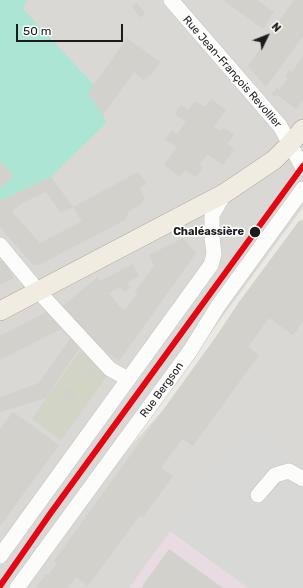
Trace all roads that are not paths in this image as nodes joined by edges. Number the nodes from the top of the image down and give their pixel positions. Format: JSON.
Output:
{"nodes":[{"id":1,"x":170,"y":0,"type":"edge"},
{"id":2,"x":303,"y":129,"type":"edge"},
{"id":3,"x":290,"y":144,"type":"junction"},
{"id":4,"x":303,"y":168,"type":"edge"},
{"id":5,"x":303,"y":189,"type":"edge"},
{"id":6,"x":225,"y":193,"type":"junction"},
{"id":7,"x":0,"y":244,"type":"edge"},
{"id":8,"x":38,"y":291,"type":"junction"},
{"id":9,"x":0,"y":311,"type":"edge"},
{"id":10,"x":128,"y":379,"type":"junction"},
{"id":11,"x":303,"y":479,"type":"edge"},
{"id":12,"x":258,"y":495,"type":"dead end"},
{"id":13,"x":0,"y":556,"type":"edge"},
{"id":14,"x":17,"y":588,"type":"edge"}],
"edges":[{"from":1,"to":3,"type":"street","name":"Rue Jean-François Revollier"},
{"from":2,"to":3,"type":"main road"},
{"from":3,"to":4,"type":"street","name":"Rue Jean-François Revollier"},
{"from":3,"to":6,"type":"main road"},
{"from":5,"to":14,"type":"street","name":"Rue Bergson"},
{"from":6,"to":8,"type":"main road"},
{"from":6,"to":10,"type":"street"},
{"from":7,"to":8,"type":"street"},
{"from":8,"to":9,"type":"main road"},
{"from":8,"to":10,"type":"street"},
{"from":10,"to":13,"type":"street"},
{"from":11,"to":12,"type":"street"}]}
